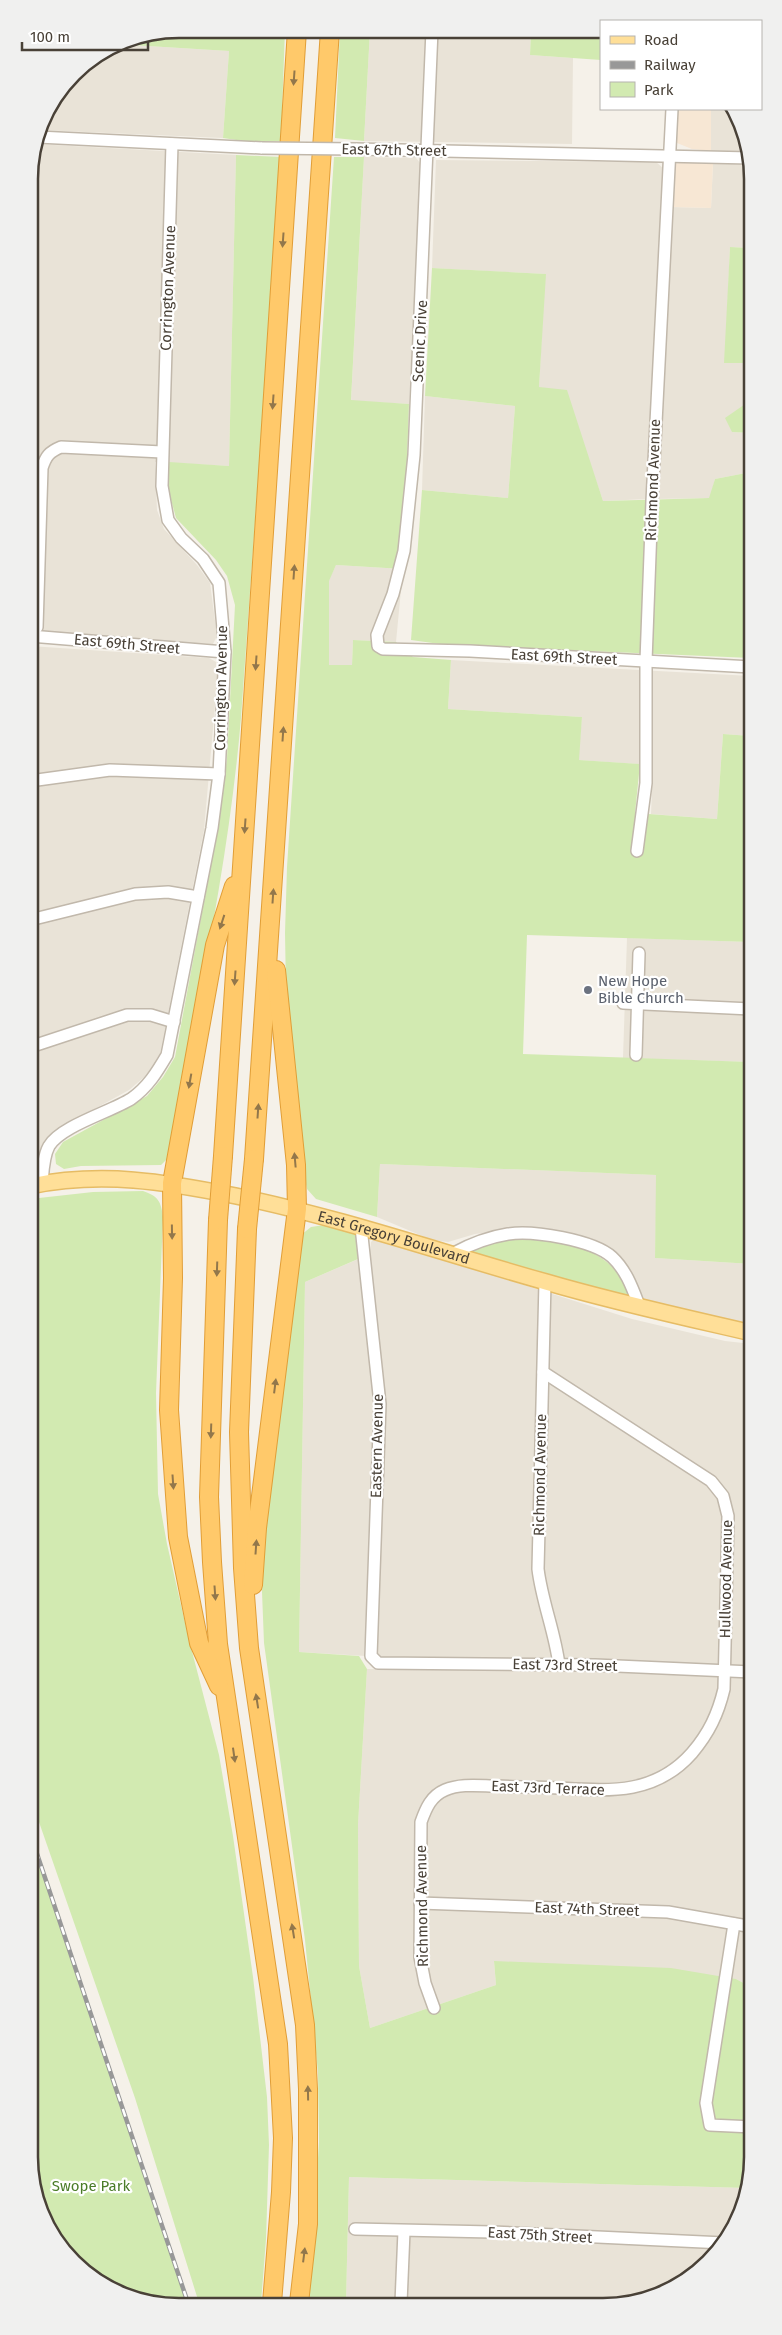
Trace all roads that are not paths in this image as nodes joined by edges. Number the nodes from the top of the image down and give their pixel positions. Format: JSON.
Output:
{"nodes":[{"id":1,"x":296,"y":38,"type":"edge"},
{"id":2,"x":329,"y":38,"type":"edge"},
{"id":3,"x":432,"y":38,"type":"edge"},
{"id":4,"x":672,"y":110,"type":"edge"},
{"id":5,"x":43,"y":138,"type":"edge"},
{"id":6,"x":172,"y":144,"type":"junction"},
{"id":7,"x":428,"y":150,"type":"junction"},
{"id":8,"x":671,"y":155,"type":"junction"},
{"id":9,"x":743,"y":158,"type":"edge"},
{"id":10,"x":162,"y":452,"type":"junction"},
{"id":11,"x":38,"y":595,"type":"edge"},
{"id":12,"x":38,"y":637,"type":"edge"},
{"id":13,"x":378,"y":646,"type":"joint"},
{"id":14,"x":225,"y":652,"type":"junction"},
{"id":15,"x":646,"y":662,"type":"junction"},
{"id":16,"x":744,"y":667,"type":"edge"},
{"id":17,"x":219,"y":774,"type":"junction"},
{"id":18,"x":38,"y":780,"type":"edge"},
{"id":19,"x":637,"y":851,"type":"dead end"},
{"id":20,"x":243,"y":859,"type":"junction"},
{"id":21,"x":198,"y":896,"type":"junction"},
{"id":22,"x":38,"y":918,"type":"edge"},
{"id":23,"x":271,"y":925,"type":"junction"},
{"id":24,"x":639,"y":953,"type":"dead end"},
{"id":25,"x":623,"y":1003,"type":"dead end"},
{"id":26,"x":638,"y":1004,"type":"junction"},
{"id":27,"x":744,"y":1009,"type":"edge"},
{"id":28,"x":174,"y":1022,"type":"junction"},
{"id":29,"x":38,"y":1043,"type":"edge"},
{"id":30,"x":636,"y":1055,"type":"dead end"},
{"id":31,"x":38,"y":1178,"type":"edge"},
{"id":32,"x":172,"y":1183,"type":"junction"},
{"id":33,"x":38,"y":1185,"type":"edge"},
{"id":34,"x":297,"y":1209,"type":"junction"},
{"id":35,"x":361,"y":1227,"type":"junction"},
{"id":36,"x":454,"y":1253,"type":"junction"},
{"id":37,"x":545,"y":1282,"type":"junction"},
{"id":38,"x":640,"y":1308,"type":"junction"},
{"id":39,"x":744,"y":1331,"type":"edge"},
{"id":40,"x":543,"y":1372,"type":"junction"},
{"id":41,"x":248,"y":1648,"type":"junction"},
{"id":42,"x":378,"y":1663,"type":"joint"},
{"id":43,"x":559,"y":1665,"type":"junction"},
{"id":44,"x":725,"y":1671,"type":"junction"},
{"id":45,"x":744,"y":1672,"type":"edge"},
{"id":46,"x":226,"y":1702,"type":"junction"},
{"id":47,"x":670,"y":1772,"type":"joint"},
{"id":48,"x":428,"y":1804,"type":"joint"},
{"id":49,"x":420,"y":1903,"type":"junction"},
{"id":50,"x":734,"y":1924,"type":"junction"},
{"id":51,"x":744,"y":1926,"type":"edge"},
{"id":52,"x":434,"y":2008,"type":"dead end"},
{"id":53,"x":744,"y":2127,"type":"edge"},
{"id":54,"x":355,"y":2229,"type":"dead end"},
{"id":55,"x":404,"y":2231,"type":"junction"},
{"id":56,"x":715,"y":2243,"type":"edge"},
{"id":57,"x":272,"y":2298,"type":"edge"},
{"id":58,"x":300,"y":2298,"type":"edge"},
{"id":59,"x":401,"y":2298,"type":"edge"}],
"edges":[{"from":1,"to":20,"type":"highway","one_way":true},
{"from":23,"to":2,"type":"highway","one_way":true},
{"from":3,"to":7,"type":"street","name":"Scenic Drive"},
{"from":4,"to":8,"type":"street","name":"Richmond Avenue"},
{"from":5,"to":6,"type":"street","name":"East 67th Street"},
{"from":6,"to":7,"type":"street","name":"East 67th Street","bridge":true},
{"from":6,"to":10,"type":"street","name":"Corrington Avenue"},
{"from":7,"to":8,"type":"street","name":"East 67th Street"},
{"from":7,"to":13,"type":"street","name":"Scenic Drive"},
{"from":8,"to":9,"type":"street","name":"East 67th Street"},
{"from":8,"to":15,"type":"street","name":"Richmond Avenue"},
{"from":10,"to":11,"type":"street"},
{"from":10,"to":14,"type":"street","name":"Corrington Avenue"},
{"from":12,"to":14,"type":"street","name":"East 69th Street"},
{"from":13,"to":15,"type":"street","name":"East 69th Street"},
{"from":14,"to":17,"type":"street","name":"Corrington Avenue"},
{"from":15,"to":16,"type":"street","name":"East 69th Street"},
{"from":15,"to":19,"type":"street","name":"Richmond Avenue"},
{"from":17,"to":18,"type":"street"},
{"from":17,"to":21,"type":"street","name":"Corrington Avenue"},
{"from":20,"to":32,"type":"highway","one_way":true},
{"from":20,"to":46,"type":"highway","one_way":true,"bridge":true},
{"from":21,"to":22,"type":"street"},
{"from":21,"to":28,"type":"street","name":"Corrington Avenue"},
{"from":34,"to":23,"type":"highway","one_way":true},
{"from":41,"to":23,"type":"highway","one_way":true,"bridge":true},
{"from":24,"to":26,"type":"street"},
{"from":25,"to":26,"type":"street"},
{"from":26,"to":27,"type":"street"},
{"from":26,"to":30,"type":"street"},
{"from":28,"to":29,"type":"street"},
{"from":28,"to":31,"type":"street","name":"Corrington Avenue"},
{"from":32,"to":33,"type":"main road","name":"East Gregory Boulevard"},
{"from":32,"to":34,"type":"main road","name":"East Gregory Boulevard"},
{"from":32,"to":46,"type":"highway","one_way":true},
{"from":34,"to":35,"type":"main road","name":"East Gregory Boulevard"},
{"from":41,"to":34,"type":"highway","one_way":true},
{"from":35,"to":36,"type":"main road","name":"East Gregory Boulevard"},
{"from":35,"to":42,"type":"street","name":"Eastern Avenue"},
{"from":36,"to":37,"type":"main road","name":"East Gregory Boulevard"},
{"from":36,"to":38,"type":"street"},
{"from":37,"to":38,"type":"main road","name":"East Gregory Boulevard"},
{"from":37,"to":40,"type":"street","name":"Richmond Avenue"},
{"from":38,"to":39,"type":"main road","name":"East Gregory Boulevard"},
{"from":40,"to":43,"type":"street","name":"Richmond Avenue"},
{"from":40,"to":44,"type":"street","name":"Hullwood Avenue"},
{"from":58,"to":41,"type":"highway","one_way":true},
{"from":42,"to":43,"type":"street","name":"East 73rd Street"},
{"from":43,"to":44,"type":"street","name":"East 73rd Street"},
{"from":44,"to":45,"type":"street","name":"East 73rd Street"},
{"from":44,"to":47,"type":"street","name":"Hullwood Avenue"},
{"from":46,"to":57,"type":"highway","one_way":true},
{"from":47,"to":48,"type":"street","name":"East 73rd Terrace"},
{"from":48,"to":49,"type":"street","name":"Richmond Avenue"},
{"from":49,"to":50,"type":"street","name":"East 74th Street"},
{"from":49,"to":52,"type":"street","name":"Richmond Avenue"},
{"from":50,"to":51,"type":"street","name":"East 74th Street"},
{"from":50,"to":53,"type":"street"},
{"from":54,"to":55,"type":"street","name":"East 75th Street"},
{"from":55,"to":56,"type":"street","name":"East 75th Street"},
{"from":55,"to":59,"type":"street"}]}
